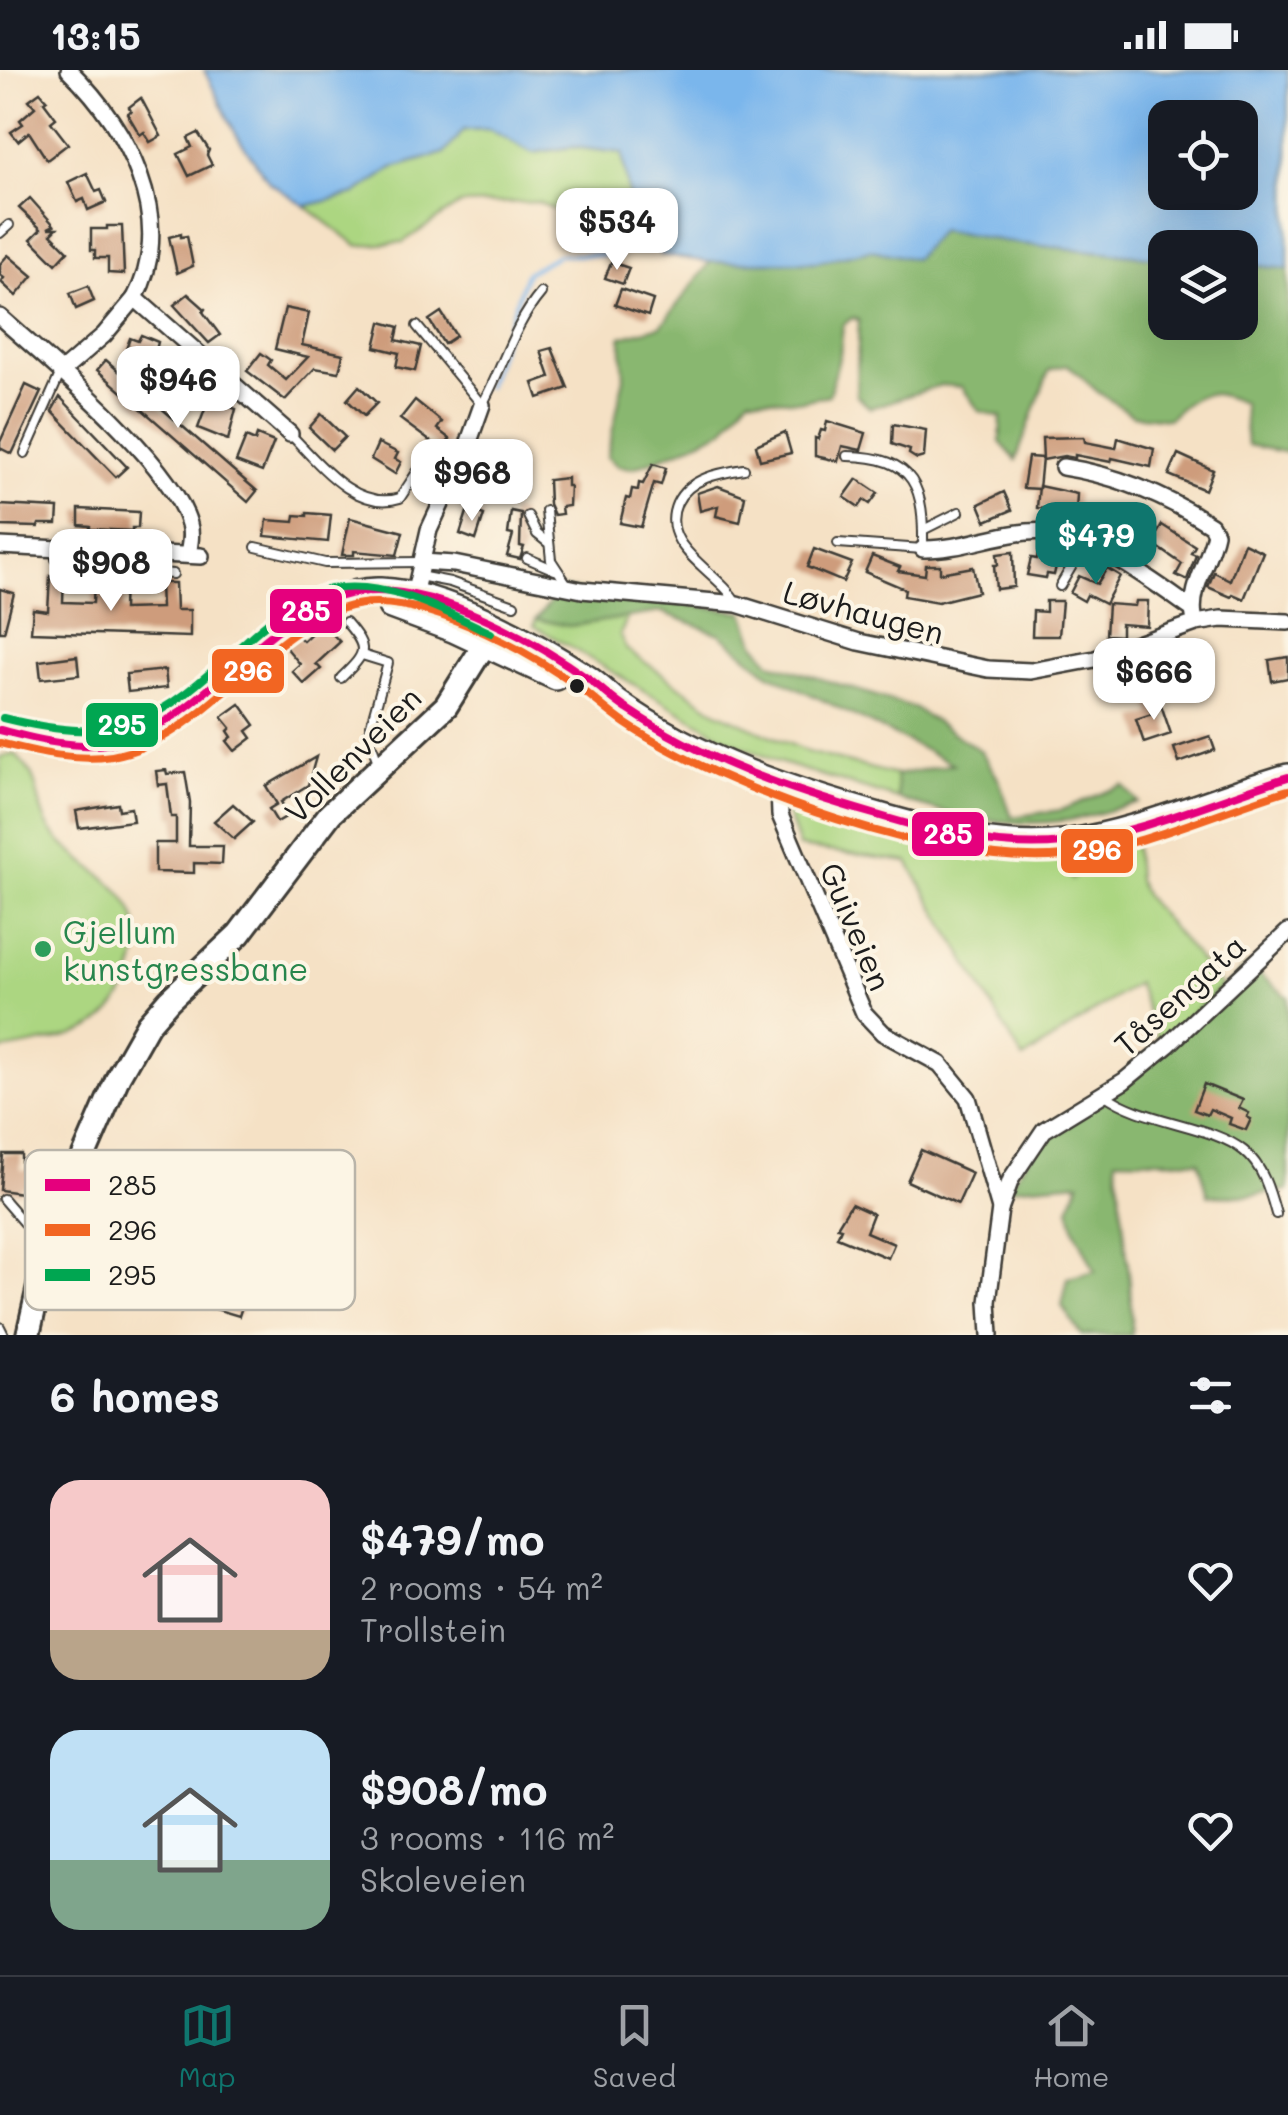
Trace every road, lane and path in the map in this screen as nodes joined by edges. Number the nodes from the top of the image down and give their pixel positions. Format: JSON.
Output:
{"nodes":[{"id":1,"x":69,"y":70,"type":"edge"},
{"id":2,"x":10,"y":225,"type":"dead end"},
{"id":3,"x":0,"y":233,"type":"edge"},
{"id":4,"x":541,"y":293,"type":"dead end"},
{"id":5,"x":135,"y":298,"type":"junction"},
{"id":6,"x":0,"y":317,"type":"edge"},
{"id":7,"x":417,"y":326,"type":"dead end"},
{"id":8,"x":61,"y":372,"type":"junction"},
{"id":9,"x":482,"y":404,"type":"junction"},
{"id":10,"x":290,"y":434,"type":"joint"},
{"id":11,"x":25,"y":453,"type":"dead end"},
{"id":12,"x":847,"y":456,"type":"dead end"},
{"id":13,"x":423,"y":463,"type":"dead end"},
{"id":14,"x":744,"y":468,"type":"dead end"},
{"id":15,"x":1063,"y":468,"type":"dead end"},
{"id":16,"x":546,"y":511,"type":"dead end"},
{"id":17,"x":958,"y":512,"type":"dead end"},
{"id":18,"x":528,"y":516,"type":"dead end"},
{"id":19,"x":924,"y":530,"type":"junction"},
{"id":20,"x":548,"y":542,"type":"junction"},
{"id":21,"x":838,"y":542,"type":"dead end"},
{"id":22,"x":1085,"y":544,"type":"junction"},
{"id":23,"x":0,"y":546,"type":"edge"},
{"id":24,"x":256,"y":547,"type":"dead end"},
{"id":25,"x":923,"y":549,"type":"junction"},
{"id":26,"x":527,"y":558,"type":"dead end"},
{"id":27,"x":112,"y":562,"type":"junction"},
{"id":28,"x":558,"y":572,"type":"junction"},
{"id":29,"x":173,"y":574,"type":"dead end"},
{"id":30,"x":1060,"y":586,"type":"dead end"},
{"id":31,"x":416,"y":587,"type":"junction"},
{"id":32,"x":569,"y":587,"type":"junction"},
{"id":33,"x":514,"y":604,"type":"dead end"},
{"id":34,"x":737,"y":604,"type":"junction"},
{"id":35,"x":341,"y":611,"type":"junction"},
{"id":36,"x":1194,"y":616,"type":"junction"},
{"id":37,"x":1288,"y":622,"type":"edge"},
{"id":38,"x":490,"y":636,"type":"junction"},
{"id":39,"x":362,"y":655,"type":"junction"},
{"id":40,"x":341,"y":678,"type":"dead end"},
{"id":41,"x":0,"y":730,"type":"edge"},
{"id":42,"x":380,"y":766,"type":"junction"},
{"id":43,"x":1288,"y":776,"type":"edge"},
{"id":44,"x":779,"y":786,"type":"junction"},
{"id":45,"x":1288,"y":932,"type":"edge"},
{"id":46,"x":1104,"y":1094,"type":"junction"},
{"id":47,"x":87,"y":1150,"type":"edge"},
{"id":48,"x":2,"y":1200,"type":"edge"},
{"id":49,"x":1000,"y":1209,"type":"junction"},
{"id":50,"x":1276,"y":1214,"type":"dead end"},
{"id":51,"x":25,"y":1226,"type":"edge"},
{"id":52,"x":34,"y":1310,"type":"edge"},
{"id":53,"x":0,"y":1327,"type":"edge"},
{"id":54,"x":4,"y":1335,"type":"edge"},
{"id":55,"x":28,"y":1335,"type":"edge"},
{"id":56,"x":990,"y":1335,"type":"edge"}],
"edges":[{"from":1,"to":5,"type":"street"},
{"from":2,"to":3,"type":"lane"},
{"from":4,"to":9,"type":"lane"},
{"from":5,"to":8,"type":"street"},
{"from":5,"to":10,"type":"street"},
{"from":6,"to":8,"type":"street"},
{"from":7,"to":9,"type":"lane"},
{"from":8,"to":11,"type":"lane"},
{"from":8,"to":27,"type":"street"},
{"from":9,"to":31,"type":"street"},
{"from":10,"to":13,"type":"lane"},
{"from":12,"to":19,"type":"lane"},
{"from":14,"to":34,"type":"lane"},
{"from":15,"to":36,"type":"street"},
{"from":16,"to":20,"type":"lane"},
{"from":17,"to":19,"type":"lane"},
{"from":18,"to":20,"type":"lane"},
{"from":19,"to":25,"type":"lane"},
{"from":20,"to":28,"type":"lane"},
{"from":21,"to":25,"type":"lane"},
{"from":22,"to":25,"type":"street"},
{"from":22,"to":30,"type":"lane"},
{"from":22,"to":36,"type":"street"},
{"from":23,"to":27,"type":"street"},
{"from":24,"to":31,"type":"lane"},
{"from":26,"to":28,"type":"lane"},
{"from":27,"to":29,"type":"lane"},
{"from":28,"to":32,"type":"lane"},
{"from":31,"to":32,"type":"street","name":"Løvhaugen"},
{"from":31,"to":33,"type":"lane"},
{"from":31,"to":35,"type":"main road"},
{"from":31,"to":38,"type":"main road"},
{"from":32,"to":34,"type":"street","name":"Løvhaugen"},
{"from":34,"to":36,"type":"street","name":"Løvhaugen"},
{"from":35,"to":39,"type":"lane"},
{"from":35,"to":41,"type":"main road"},
{"from":36,"to":37,"type":"street","name":"Løvhaugen"},
{"from":38,"to":42,"type":"main road","name":"Vollenveien"},
{"from":38,"to":44,"type":"main road"},
{"from":39,"to":40,"type":"lane"},
{"from":39,"to":42,"type":"lane"},
{"from":42,"to":47,"type":"main road","name":"Vollenveien"},
{"from":43,"to":44,"type":"main road"},
{"from":44,"to":49,"type":"street","name":"Guiveien"},
{"from":45,"to":46,"type":"street","name":"Tåsengata"},
{"from":46,"to":49,"type":"street","name":"Tåsengata"},
{"from":46,"to":50,"type":"lane","name":"Tåsengata"},
{"from":48,"to":51,"type":"lane"},
{"from":49,"to":56,"type":"street","name":"Guiveien"},
{"from":52,"to":55,"type":"main road","name":"Vollenveien"},
{"from":53,"to":54,"type":"lane"}]}
